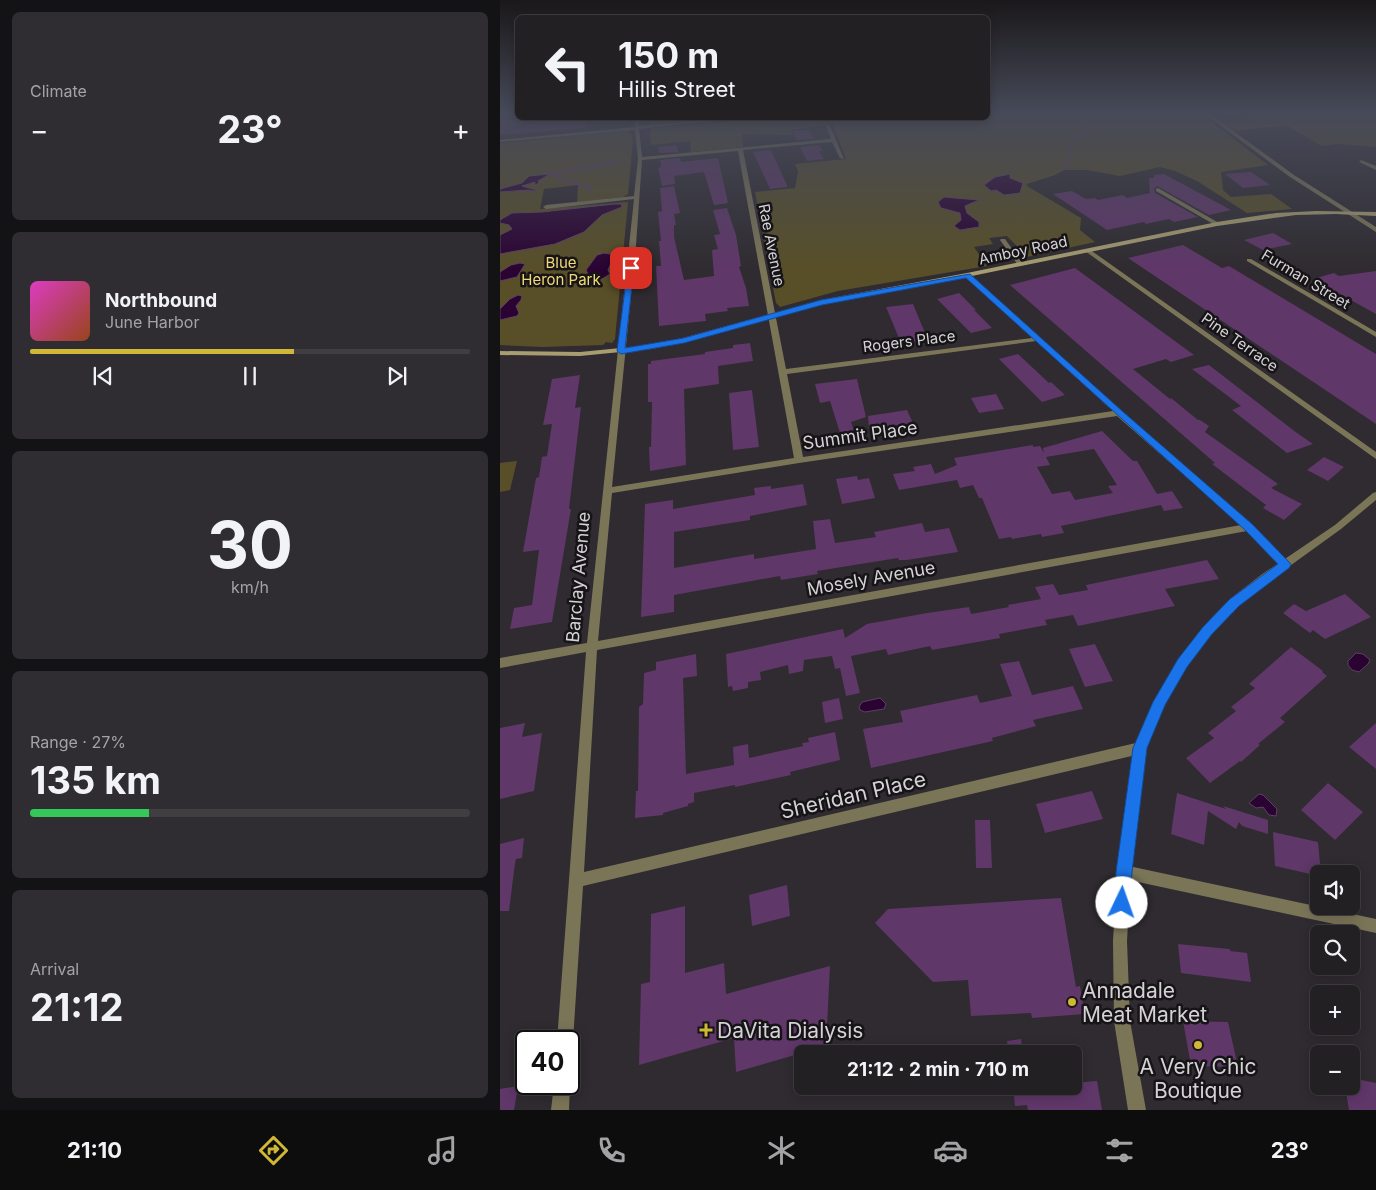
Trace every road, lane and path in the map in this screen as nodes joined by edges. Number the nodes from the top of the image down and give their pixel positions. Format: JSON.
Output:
{"nodes":[{"id":1,"x":639,"y":166,"type":"edge"},
{"id":2,"x":743,"y":166,"type":"edge"},
{"id":3,"x":1278,"y":166,"type":"edge"},
{"id":4,"x":1158,"y":190,"type":"dead end"},
{"id":5,"x":637,"y":197,"type":"junction"},
{"id":6,"x":546,"y":207,"type":"dead end"},
{"id":7,"x":1349,"y":211,"type":"junction"},
{"id":8,"x":1376,"y":214,"type":"edge"},
{"id":9,"x":1217,"y":224,"type":"junction"},
{"id":10,"x":1376,"y":230,"type":"edge"},
{"id":11,"x":1003,"y":240,"type":"dead end"},
{"id":12,"x":1087,"y":250,"type":"junction"},
{"id":13,"x":1249,"y":260,"type":"dead end"},
{"id":14,"x":1020,"y":264,"type":"junction"},
{"id":15,"x":967,"y":275,"type":"junction"},
{"id":16,"x":772,"y":316,"type":"junction"},
{"id":17,"x":1376,"y":334,"type":"edge"},
{"id":18,"x":1038,"y":339,"type":"junction"},
{"id":19,"x":621,"y":351,"type":"junction"},
{"id":20,"x":500,"y":354,"type":"edge"},
{"id":21,"x":783,"y":372,"type":"junction"},
{"id":22,"x":1119,"y":413,"type":"junction"},
{"id":23,"x":1376,"y":456,"type":"edge"},
{"id":24,"x":799,"y":460,"type":"junction"},
{"id":25,"x":607,"y":492,"type":"junction"},
{"id":26,"x":1376,"y":495,"type":"edge"},
{"id":27,"x":1248,"y":527,"type":"junction"},
{"id":28,"x":1285,"y":565,"type":"junction"},
{"id":29,"x":592,"y":646,"type":"junction"},
{"id":30,"x":500,"y":663,"type":"edge"},
{"id":31,"x":1140,"y":748,"type":"junction"},
{"id":32,"x":1124,"y":872,"type":"junction"},
{"id":33,"x":575,"y":881,"type":"junction"},
{"id":34,"x":1376,"y":926,"type":"edge"},
{"id":35,"x":566,"y":1030,"type":"edge"},
{"id":36,"x":561,"y":1095,"type":"edge"},
{"id":37,"x":560,"y":1110,"type":"edge"},
{"id":38,"x":1137,"y":1110,"type":"edge"}],
"edges":[{"from":1,"to":5,"type":"street","name":"Barclay Avenue"},
{"from":2,"to":16,"type":"street","name":"Rae Avenue"},
{"from":3,"to":7,"type":"street"},
{"from":4,"to":9,"type":"street"},
{"from":5,"to":6,"type":"street"},
{"from":5,"to":19,"type":"street","name":"Barclay Avenue"},
{"from":7,"to":8,"type":"main road","name":"Amboy Road"},
{"from":7,"to":9,"type":"main road","name":"Amboy Road"},
{"from":7,"to":10,"type":"street"},
{"from":9,"to":12,"type":"main road","name":"Amboy Road"},
{"from":11,"to":14,"type":"street"},
{"from":12,"to":14,"type":"main road","name":"Amboy Road"},
{"from":12,"to":23,"type":"street","name":"Pine Terrace"},
{"from":13,"to":17,"type":"street","name":"Furman Street"},
{"from":14,"to":15,"type":"main road","name":"Amboy Road"},
{"from":15,"to":16,"type":"main road","name":"Amboy Road"},
{"from":15,"to":18,"type":"street"},
{"from":16,"to":19,"type":"main road","name":"Amboy Road"},
{"from":16,"to":21,"type":"street","name":"Rae Avenue"},
{"from":18,"to":21,"type":"street","name":"Rogers Place"},
{"from":18,"to":22,"type":"street"},
{"from":19,"to":20,"type":"main road","name":"Amboy Road"},
{"from":19,"to":25,"type":"street","name":"Barclay Avenue"},
{"from":21,"to":24,"type":"street","name":"Rae Avenue"},
{"from":22,"to":24,"type":"street","name":"Summit Place"},
{"from":22,"to":27,"type":"street"},
{"from":24,"to":25,"type":"street","name":"Summit Place"},
{"from":25,"to":29,"type":"street","name":"Barclay Avenue"},
{"from":26,"to":28,"type":"street"},
{"from":27,"to":28,"type":"street"},
{"from":27,"to":29,"type":"street","name":"Mosely Avenue"},
{"from":28,"to":31,"type":"street"},
{"from":29,"to":30,"type":"street","name":"Mosely Avenue"},
{"from":29,"to":33,"type":"street","name":"Barclay Avenue"},
{"from":31,"to":32,"type":"street"},
{"from":31,"to":33,"type":"street","name":"Sheridan Place"},
{"from":32,"to":34,"type":"street"},
{"from":32,"to":38,"type":"street"},
{"from":33,"to":35,"type":"street","name":"Barclay Avenue"},
{"from":36,"to":37,"type":"street"}]}
